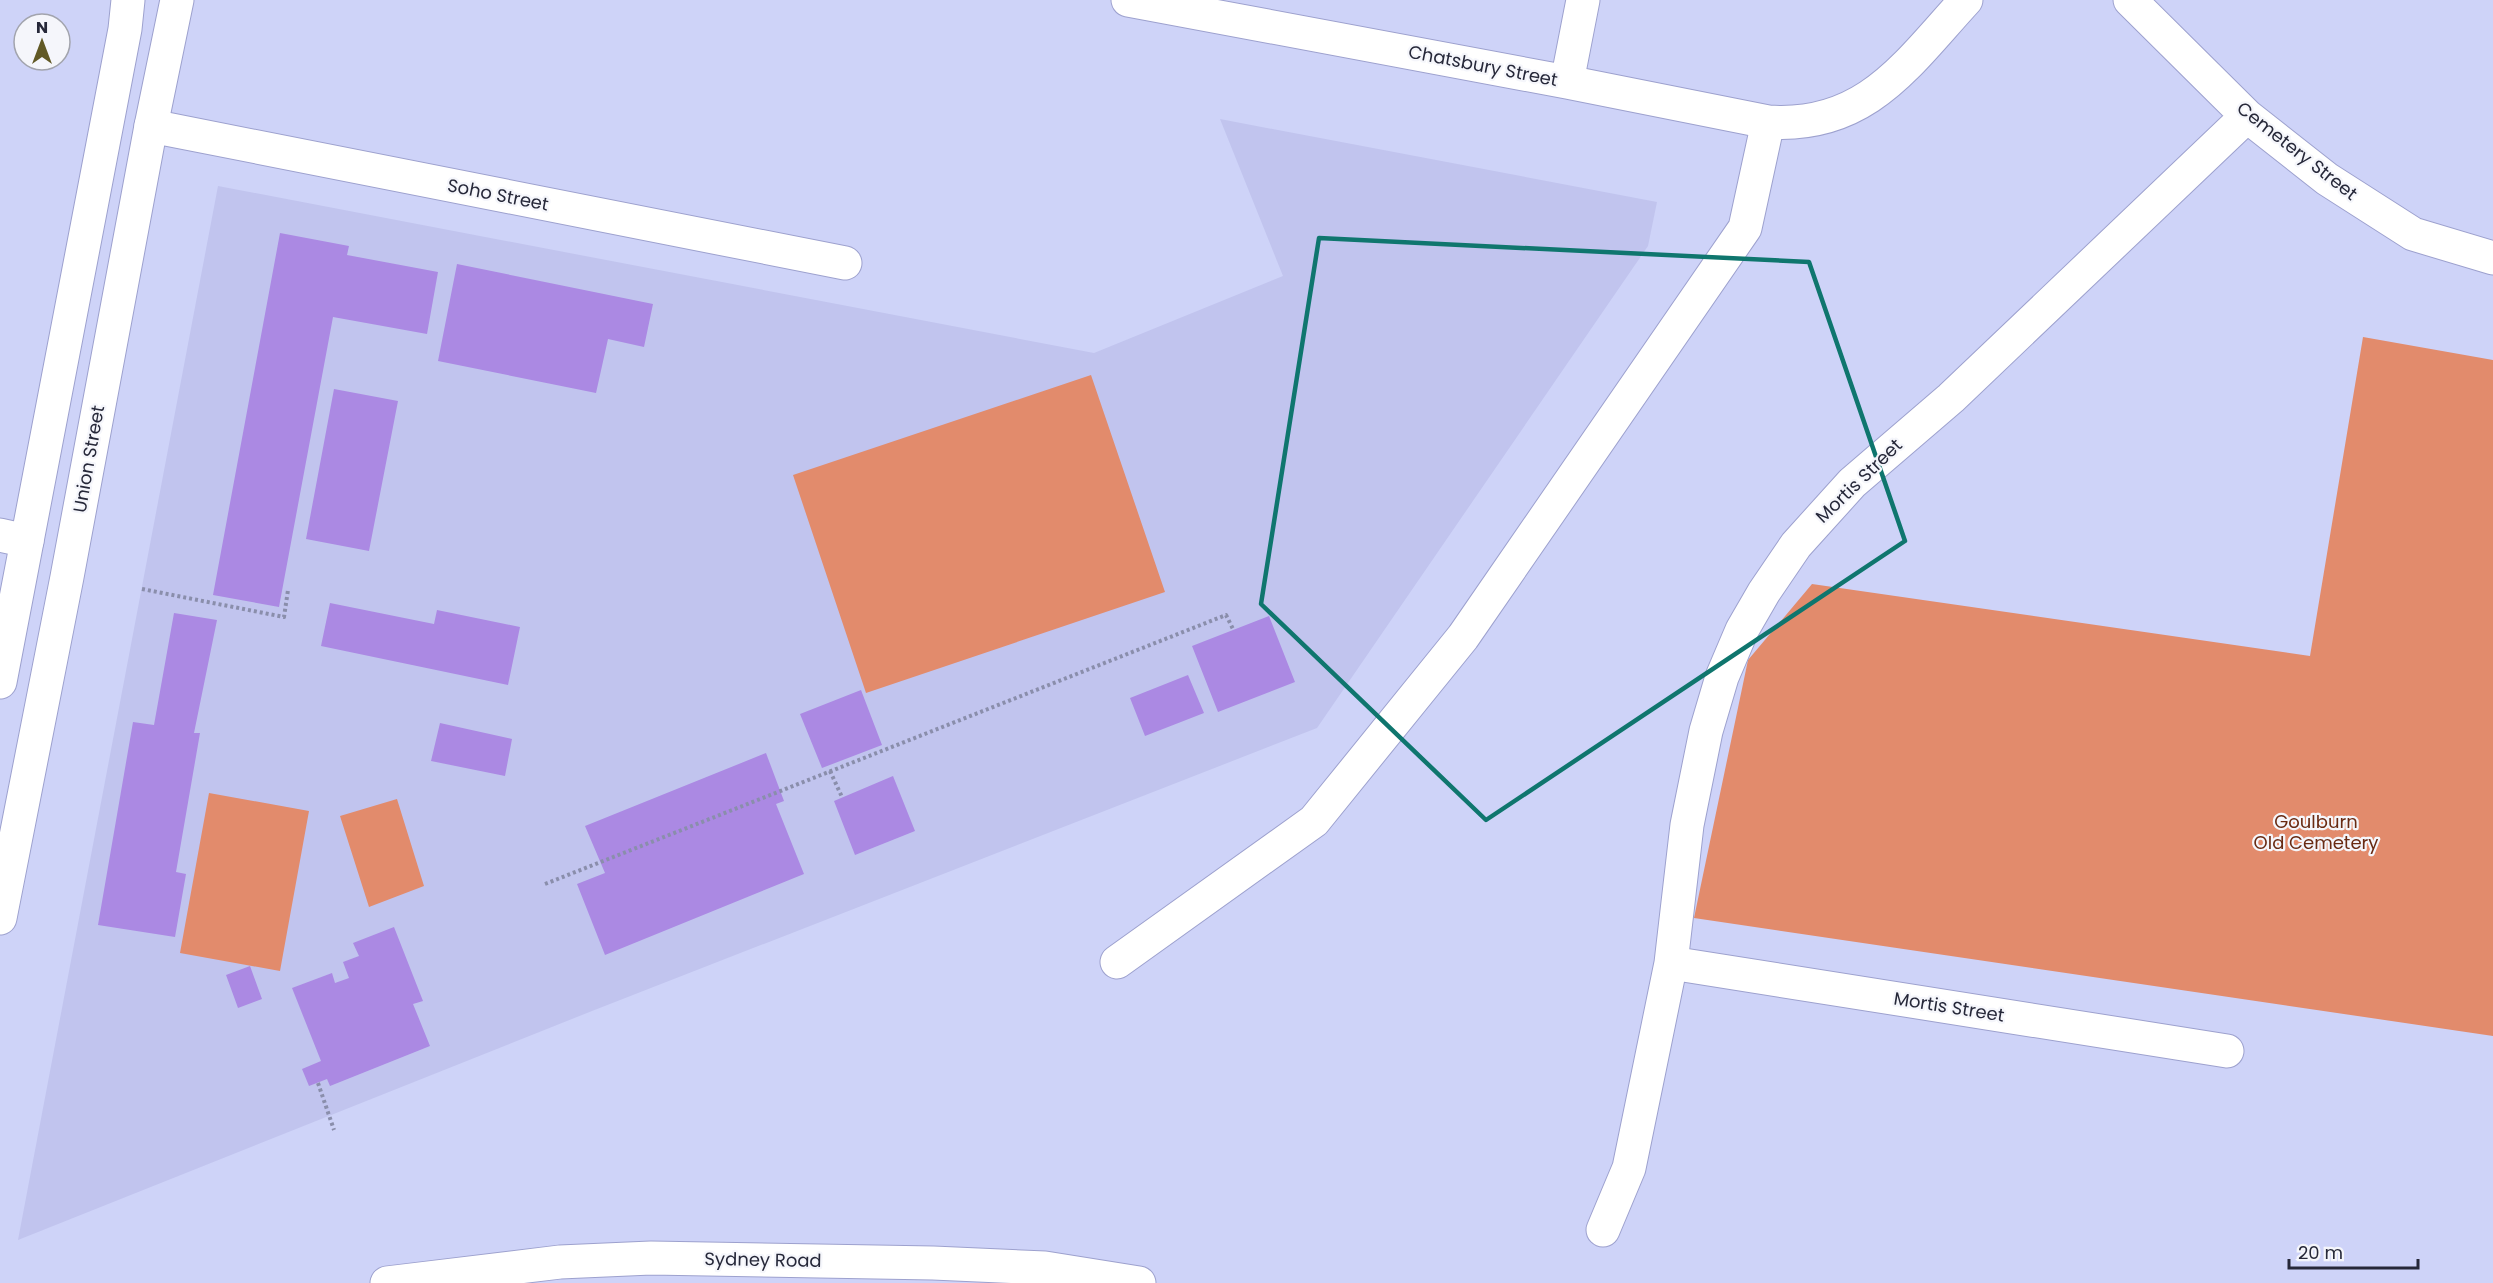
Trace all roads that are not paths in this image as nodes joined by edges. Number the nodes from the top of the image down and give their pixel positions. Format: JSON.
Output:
{"nodes":[{"id":1,"x":128,"y":0,"type":"edge"},
{"id":2,"x":177,"y":0,"type":"edge"},
{"id":3,"x":1128,"y":0,"type":"edge"},
{"id":4,"x":1583,"y":0,"type":"edge"},
{"id":5,"x":1966,"y":0,"type":"edge"},
{"id":6,"x":2130,"y":0,"type":"edge"},
{"id":7,"x":1567,"y":81,"type":"junction"},
{"id":8,"x":2247,"y":116,"type":"junction"},
{"id":9,"x":1768,"y":122,"type":"junction"},
{"id":10,"x":151,"y":126,"type":"junction"},
{"id":11,"x":2493,"y":258,"type":"edge"},
{"id":12,"x":845,"y":263,"type":"dead end"},
{"id":13,"x":14,"y":538,"type":"edge"},
{"id":14,"x":0,"y":682,"type":"edge"},
{"id":15,"x":0,"y":918,"type":"edge"},
{"id":16,"x":1117,"y":962,"type":"dead end"},
{"id":17,"x":1671,"y":963,"type":"junction"},
{"id":18,"x":2227,"y":1051,"type":"dead end"},
{"id":19,"x":1603,"y":1230,"type":"dead end"},
{"id":20,"x":387,"y":1283,"type":"edge"},
{"id":21,"x":1139,"y":1283,"type":"edge"}],
"edges":[{"from":1,"to":13,"type":"street"},
{"from":2,"to":10,"type":"street","name":"Union Street"},
{"from":3,"to":7,"type":"street","name":"Chatsbury Street"},
{"from":4,"to":7,"type":"street"},
{"from":5,"to":9,"type":"street","name":"Chatsbury Street"},
{"from":6,"to":8,"type":"street","name":"Cemetery Street"},
{"from":7,"to":9,"type":"street","name":"Chatsbury Street"},
{"from":8,"to":11,"type":"street","name":"Cemetery Street"},
{"from":8,"to":17,"type":"street","name":"Mortis Street"},
{"from":9,"to":16,"type":"street"},
{"from":10,"to":12,"type":"street","name":"Soho Street"},
{"from":10,"to":15,"type":"street","name":"Union Street"},
{"from":13,"to":14,"type":"street"},
{"from":17,"to":18,"type":"street","name":"Mortis Street"},
{"from":17,"to":19,"type":"street","name":"Mortis Street"},
{"from":20,"to":21,"type":"street","name":"Sydney Road"}]}
